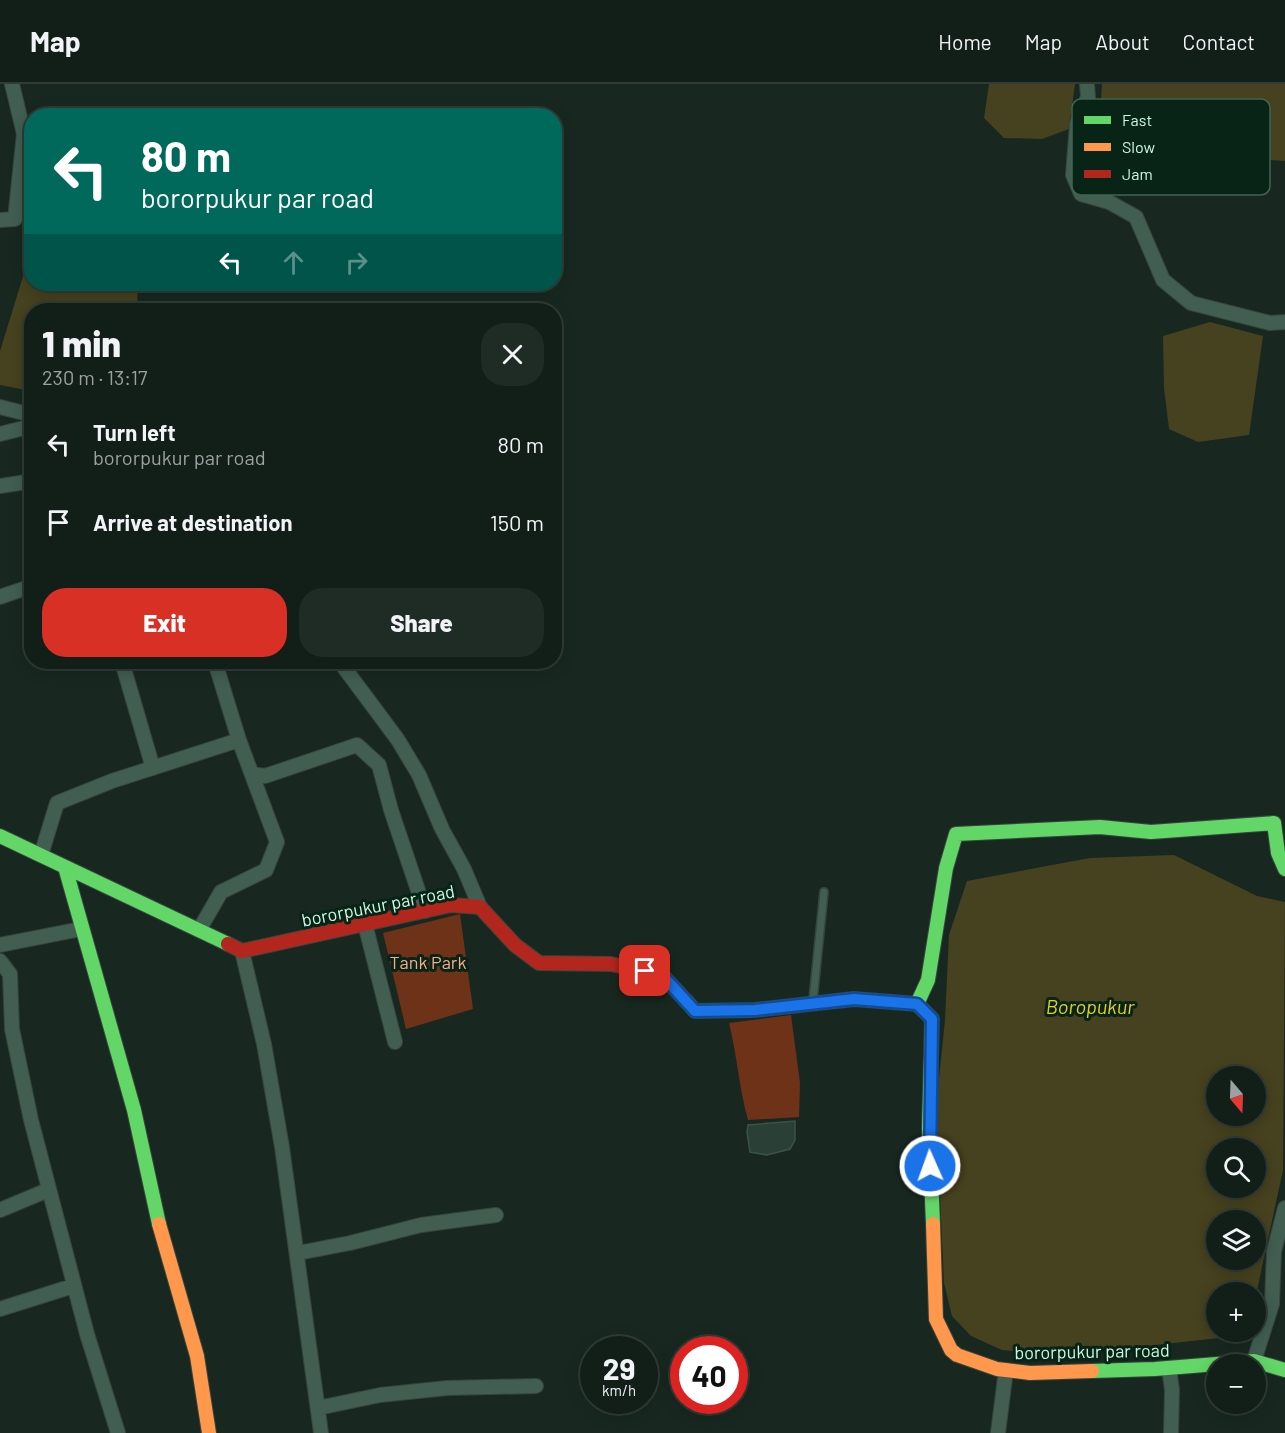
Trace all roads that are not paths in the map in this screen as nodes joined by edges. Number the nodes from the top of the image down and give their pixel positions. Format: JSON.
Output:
{"nodes":[{"id":1,"x":12,"y":84,"type":"edge"},
{"id":2,"x":1087,"y":84,"type":"edge"},
{"id":3,"x":1087,"y":99,"type":"edge"},
{"id":4,"x":1084,"y":195,"type":"edge"},
{"id":5,"x":0,"y":219,"type":"edge"},
{"id":6,"x":1285,"y":322,"type":"edge"},
{"id":7,"x":0,"y":408,"type":"edge"},
{"id":8,"x":24,"y":413,"type":"edge"},
{"id":9,"x":24,"y":428,"type":"edge"},
{"id":10,"x":0,"y":434,"type":"edge"},
{"id":11,"x":24,"y":482,"type":"edge"},
{"id":12,"x":0,"y":486,"type":"edge"},
{"id":13,"x":24,"y":588,"type":"edge"},
{"id":14,"x":2,"y":592,"type":"edge"},
{"id":15,"x":124,"y":669,"type":"edge"},
{"id":16,"x":217,"y":669,"type":"edge"},
{"id":17,"x":345,"y":669,"type":"edge"},
{"id":18,"x":239,"y":740,"type":"junction"},
{"id":19,"x":153,"y":768,"type":"junction"},
{"id":20,"x":252,"y":774,"type":"junction"},
{"id":21,"x":1279,"y":821,"type":"edge"},
{"id":22,"x":0,"y":836,"type":"edge"},
{"id":23,"x":41,"y":855,"type":"junction"},
{"id":24,"x":65,"y":867,"type":"junction"},
{"id":25,"x":1285,"y":869,"type":"edge"},
{"id":26,"x":824,"y":892,"type":"dead end"},
{"id":27,"x":480,"y":907,"type":"junction"},
{"id":28,"x":425,"y":911,"type":"junction"},
{"id":29,"x":364,"y":924,"type":"junction"},
{"id":30,"x":81,"y":929,"type":"junction"},
{"id":31,"x":198,"y":930,"type":"junction"},
{"id":32,"x":0,"y":945,"type":"edge"},
{"id":33,"x":242,"y":951,"type":"junction"},
{"id":34,"x":0,"y":961,"type":"edge"},
{"id":35,"x":812,"y":1004,"type":"junction"},
{"id":36,"x":917,"y":1004,"type":"junction"},
{"id":37,"x":395,"y":1042,"type":"dead end"},
{"id":38,"x":48,"y":1190,"type":"junction"},
{"id":39,"x":1285,"y":1208,"type":"edge"},
{"id":40,"x":0,"y":1210,"type":"edge"},
{"id":41,"x":496,"y":1215,"type":"dead end"},
{"id":42,"x":1281,"y":1240,"type":"edge"},
{"id":43,"x":298,"y":1253,"type":"junction"},
{"id":44,"x":73,"y":1286,"type":"junction"},
{"id":45,"x":0,"y":1309,"type":"edge"},
{"id":46,"x":1258,"y":1354,"type":"edge"},
{"id":47,"x":1266,"y":1364,"type":"edge"},
{"id":48,"x":1206,"y":1365,"type":"edge"},
{"id":49,"x":1169,"y":1368,"type":"junction"},
{"id":50,"x":1006,"y":1370,"type":"junction"},
{"id":51,"x":1285,"y":1370,"type":"edge"},
{"id":52,"x":536,"y":1386,"type":"dead end"},
{"id":53,"x":318,"y":1408,"type":"junction"},
{"id":54,"x":118,"y":1433,"type":"edge"},
{"id":55,"x":209,"y":1433,"type":"edge"},
{"id":56,"x":321,"y":1433,"type":"edge"},
{"id":57,"x":998,"y":1433,"type":"edge"},
{"id":58,"x":1171,"y":1433,"type":"edge"}],
"edges":[{"from":1,"to":5,"type":"street"},
{"from":2,"to":3,"type":"street"},
{"from":4,"to":6,"type":"street"},
{"from":7,"to":8,"type":"street"},
{"from":9,"to":10,"type":"street"},
{"from":11,"to":12,"type":"street"},
{"from":13,"to":14,"type":"street"},
{"from":15,"to":19,"type":"street"},
{"from":16,"to":18,"type":"street"},
{"from":17,"to":27,"type":"street"},
{"from":18,"to":19,"type":"street"},
{"from":18,"to":20,"type":"street"},
{"from":19,"to":23,"type":"street"},
{"from":20,"to":28,"type":"street"},
{"from":20,"to":31,"type":"street"},
{"from":21,"to":25,"type":"street"},
{"from":21,"to":36,"type":"street"},
{"from":22,"to":23,"type":"street"},
{"from":23,"to":24,"type":"street"},
{"from":24,"to":30,"type":"street"},
{"from":24,"to":31,"type":"street"},
{"from":26,"to":35,"type":"lane"},
{"from":27,"to":28,"type":"street","name":"bororpukur par road"},
{"from":27,"to":35,"type":"street","name":"bororpukur par road"},
{"from":28,"to":29,"type":"street","name":"bororpukur par road"},
{"from":29,"to":33,"type":"street","name":"bororpukur par road"},
{"from":29,"to":37,"type":"street"},
{"from":30,"to":32,"type":"street"},
{"from":30,"to":55,"type":"street"},
{"from":31,"to":33,"type":"street"},
{"from":33,"to":43,"type":"street"},
{"from":34,"to":38,"type":"street"},
{"from":35,"to":36,"type":"street","name":"bororpukur par road"},
{"from":36,"to":50,"type":"street","name":"bororpukur par road"},
{"from":38,"to":40,"type":"street"},
{"from":38,"to":44,"type":"street"},
{"from":39,"to":42,"type":"street"},
{"from":41,"to":43,"type":"street"},
{"from":42,"to":46,"type":"street"},
{"from":43,"to":53,"type":"street"},
{"from":44,"to":45,"type":"street"},
{"from":44,"to":54,"type":"street"},
{"from":47,"to":51,"type":"street","name":"bororpukur par road"},
{"from":48,"to":49,"type":"street","name":"bororpukur par road"},
{"from":49,"to":50,"type":"street","name":"bororpukur par road"},
{"from":49,"to":58,"type":"street"},
{"from":50,"to":57,"type":"street"},
{"from":52,"to":53,"type":"street"},
{"from":53,"to":56,"type":"street"}]}
